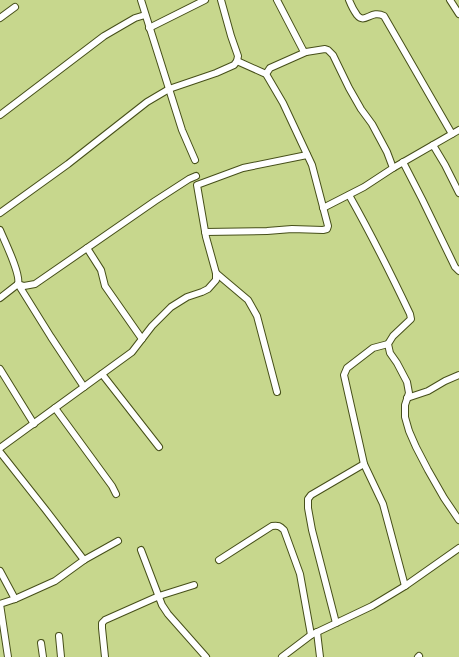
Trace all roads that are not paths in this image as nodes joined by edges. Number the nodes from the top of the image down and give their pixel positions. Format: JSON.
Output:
{"nodes":[{"id":1,"x":141,"y":0,"type":"edge"},
{"id":2,"x":205,"y":0,"type":"edge"},
{"id":3,"x":220,"y":0,"type":"edge"},
{"id":4,"x":277,"y":0,"type":"edge"},
{"id":5,"x":349,"y":0,"type":"edge"},
{"id":6,"x":450,"y":0,"type":"edge"},
{"id":7,"x":194,"y":3,"type":"edge"},
{"id":8,"x":15,"y":7,"type":"dead end"},
{"id":9,"x":459,"y":14,"type":"edge"},
{"id":10,"x":145,"y":15,"type":"junction"},
{"id":11,"x":0,"y":18,"type":"edge"},
{"id":12,"x":149,"y":28,"type":"junction"},
{"id":13,"x":306,"y":52,"type":"junction"},
{"id":14,"x":236,"y":61,"type":"junction"},
{"id":15,"x":266,"y":74,"type":"junction"},
{"id":16,"x":169,"y":89,"type":"junction"},
{"id":17,"x":0,"y":115,"type":"edge"},
{"id":18,"x":459,"y":130,"type":"edge"},
{"id":19,"x":452,"y":134,"type":"junction"},
{"id":20,"x":433,"y":146,"type":"junction"},
{"id":21,"x":307,"y":155,"type":"junction"},
{"id":22,"x":195,"y":160,"type":"dead end"},
{"id":23,"x":403,"y":162,"type":"junction"},
{"id":24,"x":393,"y":168,"type":"junction"},
{"id":25,"x":196,"y":176,"type":"dead end"},
{"id":26,"x":459,"y":194,"type":"edge"},
{"id":27,"x":348,"y":195,"type":"junction"},
{"id":28,"x":324,"y":208,"type":"junction"},
{"id":29,"x":0,"y":213,"type":"edge"},
{"id":30,"x":0,"y":230,"type":"edge"},
{"id":31,"x":205,"y":232,"type":"junction"},
{"id":32,"x":87,"y":248,"type":"junction"},
{"id":33,"x":459,"y":271,"type":"edge"},
{"id":34,"x":216,"y":273,"type":"junction"},
{"id":35,"x":18,"y":284,"type":"junction"},
{"id":36,"x":0,"y":298,"type":"edge"},
{"id":37,"x":142,"y":339,"type":"junction"},
{"id":38,"x":388,"y":344,"type":"junction"},
{"id":39,"x":0,"y":369,"type":"edge"},
{"id":40,"x":102,"y":374,"type":"junction"},
{"id":41,"x":459,"y":375,"type":"edge"},
{"id":42,"x":84,"y":387,"type":"junction"},
{"id":43,"x":277,"y":392,"type":"dead end"},
{"id":44,"x":407,"y":398,"type":"junction"},
{"id":45,"x":56,"y":408,"type":"junction"},
{"id":46,"x":34,"y":424,"type":"junction"},
{"id":47,"x":158,"y":447,"type":"dead end"},
{"id":48,"x":0,"y":448,"type":"edge"},
{"id":49,"x":0,"y":452,"type":"edge"},
{"id":50,"x":364,"y":464,"type":"junction"},
{"id":51,"x":116,"y":494,"type":"dead end"},
{"id":52,"x":459,"y":520,"type":"edge"},
{"id":53,"x":118,"y":541,"type":"dead end"},
{"id":54,"x":459,"y":548,"type":"edge"},
{"id":55,"x":141,"y":550,"type":"dead end"},
{"id":56,"x":84,"y":560,"type":"junction"},
{"id":57,"x":219,"y":560,"type":"dead end"},
{"id":58,"x":0,"y":571,"type":"edge"},
{"id":59,"x":194,"y":585,"type":"dead end"},
{"id":60,"x":405,"y":586,"type":"junction"},
{"id":61,"x":159,"y":596,"type":"junction"},
{"id":62,"x":15,"y":600,"type":"junction"},
{"id":63,"x":336,"y":623,"type":"junction"},
{"id":64,"x":314,"y":634,"type":"junction"},
{"id":65,"x":59,"y":636,"type":"dead end"},
{"id":66,"x":42,"y":643,"type":"dead end"},
{"id":67,"x":8,"y":657,"type":"edge"},
{"id":68,"x":43,"y":657,"type":"edge"},
{"id":69,"x":61,"y":657,"type":"edge"},
{"id":70,"x":105,"y":657,"type":"edge"},
{"id":71,"x":206,"y":657,"type":"edge"},
{"id":72,"x":282,"y":657,"type":"edge"},
{"id":73,"x":320,"y":657,"type":"edge"}],
"edges":[{"from":1,"to":10,"type":"street"},
{"from":2,"to":7,"type":"street"},
{"from":3,"to":14,"type":"street"},
{"from":4,"to":13,"type":"street"},
{"from":5,"to":19,"type":"street"},
{"from":6,"to":9,"type":"street"},
{"from":7,"to":12,"type":"street"},
{"from":8,"to":11,"type":"street"},
{"from":10,"to":12,"type":"street"},
{"from":10,"to":17,"type":"street"},
{"from":12,"to":16,"type":"street"},
{"from":13,"to":15,"type":"street"},
{"from":13,"to":24,"type":"street"},
{"from":14,"to":15,"type":"street"},
{"from":14,"to":16,"type":"street"},
{"from":15,"to":21,"type":"street"},
{"from":16,"to":22,"type":"street"},
{"from":16,"to":29,"type":"street"},
{"from":18,"to":19,"type":"street"},
{"from":19,"to":20,"type":"street"},
{"from":20,"to":23,"type":"street"},
{"from":20,"to":26,"type":"street"},
{"from":21,"to":28,"type":"street"},
{"from":21,"to":31,"type":"street"},
{"from":23,"to":24,"type":"street"},
{"from":23,"to":33,"type":"street"},
{"from":24,"to":27,"type":"street"},
{"from":25,"to":32,"type":"street"},
{"from":27,"to":28,"type":"street"},
{"from":27,"to":38,"type":"street"},
{"from":28,"to":31,"type":"street"},
{"from":30,"to":35,"type":"street"},
{"from":31,"to":34,"type":"street"},
{"from":32,"to":35,"type":"street"},
{"from":32,"to":37,"type":"street"},
{"from":34,"to":37,"type":"street"},
{"from":34,"to":43,"type":"street"},
{"from":35,"to":36,"type":"street"},
{"from":35,"to":42,"type":"street"},
{"from":37,"to":40,"type":"street"},
{"from":38,"to":44,"type":"street"},
{"from":38,"to":50,"type":"street"},
{"from":39,"to":46,"type":"street"},
{"from":40,"to":42,"type":"street"},
{"from":40,"to":47,"type":"street"},
{"from":41,"to":44,"type":"street"},
{"from":42,"to":45,"type":"street"},
{"from":44,"to":52,"type":"street"},
{"from":45,"to":46,"type":"street"},
{"from":45,"to":51,"type":"street"},
{"from":46,"to":48,"type":"street"},
{"from":49,"to":56,"type":"street"},
{"from":50,"to":60,"type":"street"},
{"from":50,"to":63,"type":"street"},
{"from":53,"to":56,"type":"street"},
{"from":54,"to":60,"type":"street"},
{"from":55,"to":61,"type":"street"},
{"from":56,"to":62,"type":"street"},
{"from":57,"to":64,"type":"street"},
{"from":58,"to":62,"type":"street"},
{"from":59,"to":61,"type":"street"},
{"from":60,"to":63,"type":"street"},
{"from":61,"to":70,"type":"street"},
{"from":61,"to":71,"type":"street"},
{"from":62,"to":67,"type":"street"},
{"from":63,"to":64,"type":"street"},
{"from":64,"to":72,"type":"street"},
{"from":64,"to":73,"type":"street"},
{"from":65,"to":69,"type":"street"},
{"from":66,"to":68,"type":"street"}]}
